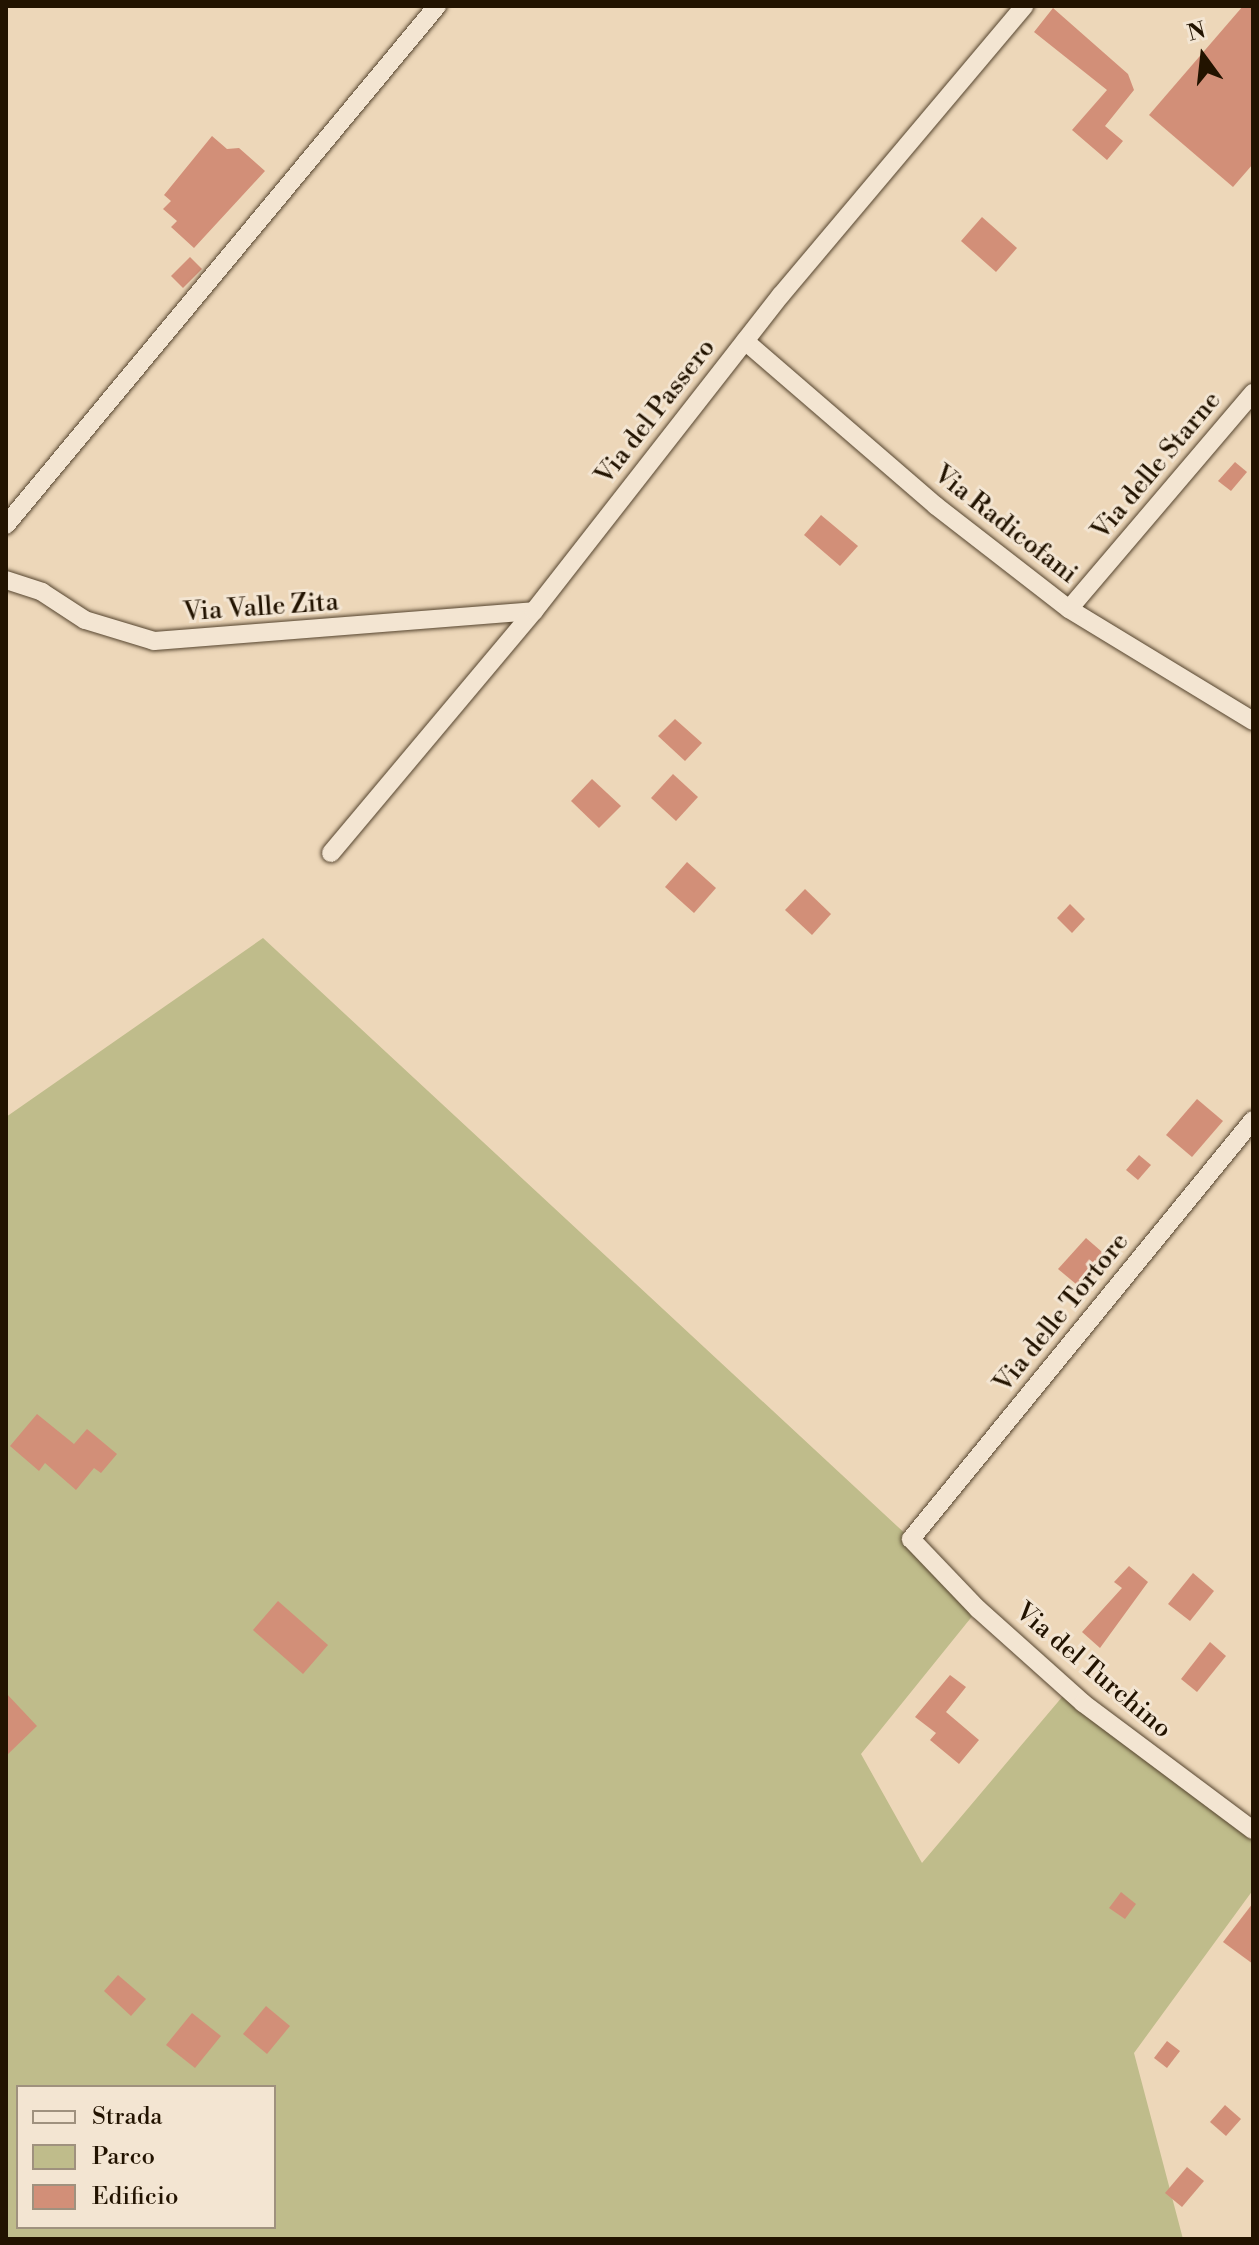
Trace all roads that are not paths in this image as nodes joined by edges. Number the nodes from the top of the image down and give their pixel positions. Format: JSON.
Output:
{"nodes":[{"id":1,"x":437,"y":6,"type":"edge"},
{"id":2,"x":1024,"y":6,"type":"edge"},
{"id":3,"x":745,"y":341,"type":"junction"},
{"id":4,"x":1253,"y":393,"type":"edge"},
{"id":5,"x":6,"y":525,"type":"edge"},
{"id":6,"x":6,"y":580,"type":"edge"},
{"id":7,"x":1069,"y":609,"type":"junction"},
{"id":8,"x":534,"y":611,"type":"junction"},
{"id":9,"x":1253,"y":721,"type":"edge"},
{"id":10,"x":331,"y":853,"type":"dead end"},
{"id":11,"x":1253,"y":1120,"type":"edge"},
{"id":12,"x":911,"y":1539,"type":"joint"},
{"id":13,"x":1253,"y":1830,"type":"edge"}],
"edges":[{"from":1,"to":5,"type":"street"},
{"from":2,"to":3,"type":"street","name":"Via del Passero"},
{"from":3,"to":7,"type":"street","name":"Via Radicofani"},
{"from":3,"to":8,"type":"street","name":"Via del Passero"},
{"from":4,"to":7,"type":"street","name":"Via delle Starne"},
{"from":6,"to":8,"type":"street","name":"Via Valle Zita"},
{"from":7,"to":9,"type":"street","name":"Via Radicofani"},
{"from":8,"to":10,"type":"street","name":"Via del Passero"},
{"from":11,"to":12,"type":"street","name":"Via delle Tortore"},
{"from":12,"to":13,"type":"street","name":"Via del Turchino"}]}
